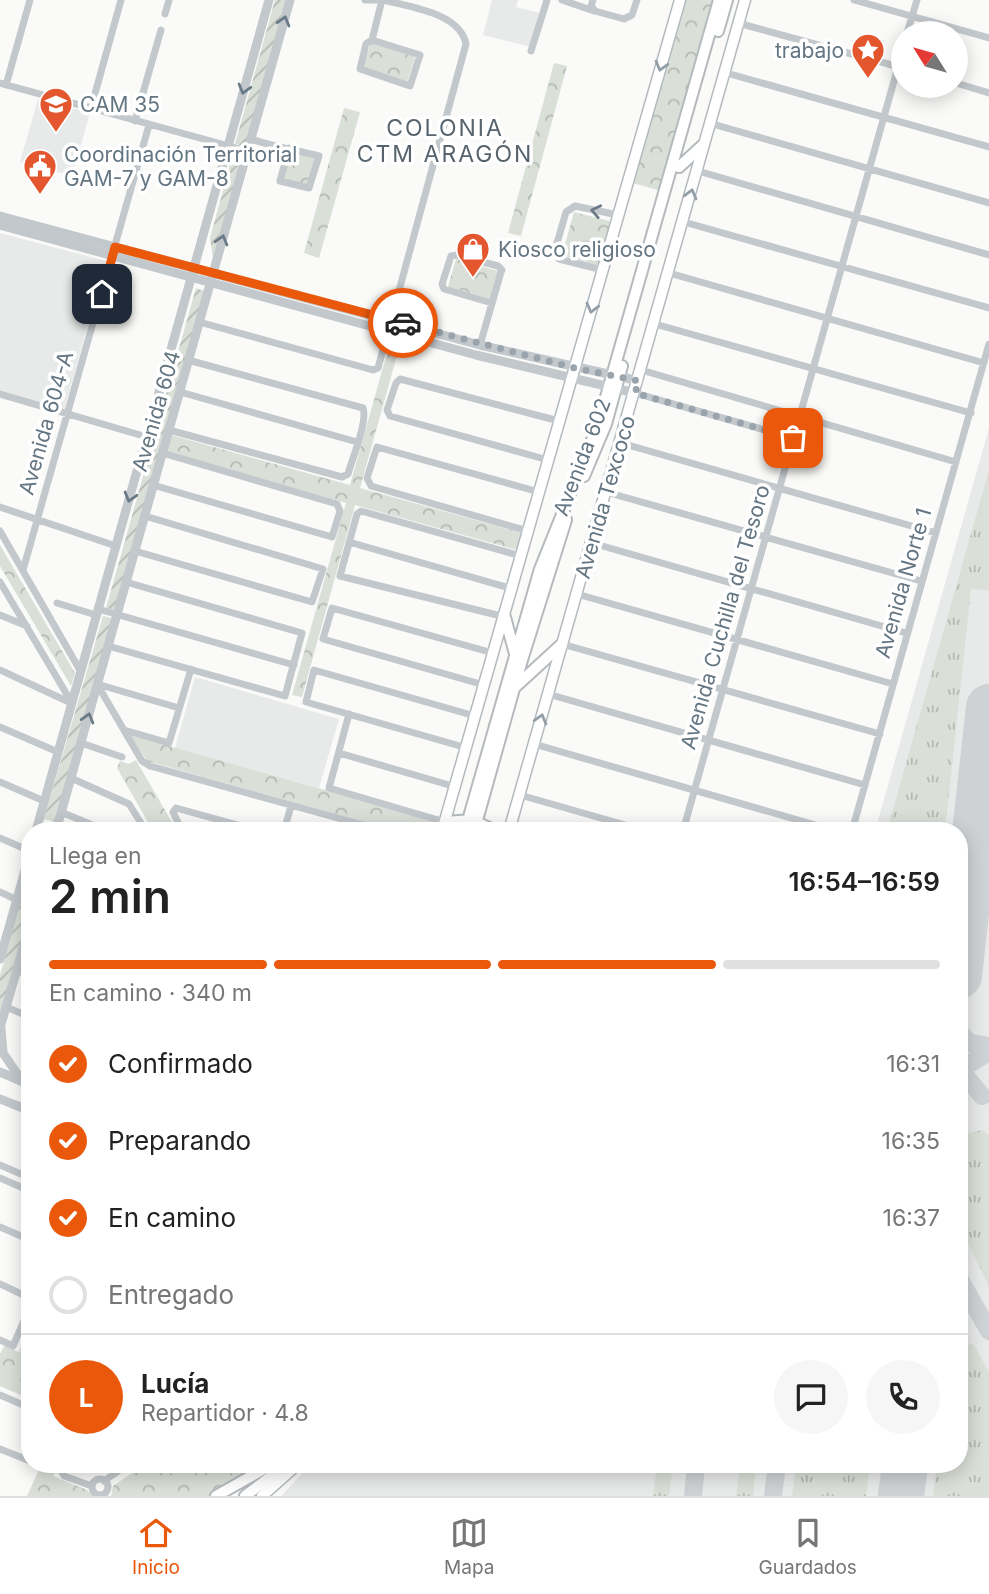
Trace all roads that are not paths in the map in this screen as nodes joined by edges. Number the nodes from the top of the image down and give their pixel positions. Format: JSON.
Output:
{"nodes":[{"id":1,"x":30,"y":0,"type":"edge"},
{"id":2,"x":121,"y":0,"type":"edge"},
{"id":3,"x":169,"y":0,"type":"edge"},
{"id":4,"x":270,"y":0,"type":"edge"},
{"id":5,"x":290,"y":0,"type":"edge"},
{"id":6,"x":367,"y":0,"type":"edge"},
{"id":7,"x":376,"y":0,"type":"edge"},
{"id":8,"x":383,"y":0,"type":"edge"},
{"id":9,"x":547,"y":0,"type":"edge"},
{"id":10,"x":562,"y":0,"type":"edge"},
{"id":11,"x":637,"y":0,"type":"edge"},
{"id":12,"x":680,"y":0,"type":"edge"},
{"id":13,"x":719,"y":0,"type":"edge"},
{"id":14,"x":727,"y":0,"type":"edge"},
{"id":15,"x":744,"y":0,"type":"edge"},
{"id":16,"x":854,"y":0,"type":"edge"},
{"id":17,"x":917,"y":0,"type":"edge"},
{"id":18,"x":593,"y":5,"type":"edge"},
{"id":19,"x":166,"y":14,"type":"dead end"},
{"id":20,"x":912,"y":16,"type":"junction"},
{"id":21,"x":911,"y":21,"type":"edge"},
{"id":22,"x":738,"y":23,"type":"junction"},
{"id":23,"x":161,"y":30,"type":"dead end"},
{"id":24,"x":989,"y":38,"type":"edge"},
{"id":25,"x":372,"y":40,"type":"junction"},
{"id":26,"x":531,"y":51,"type":"dead end"},
{"id":27,"x":891,"y":65,"type":"edge"},
{"id":28,"x":723,"y":72,"type":"junction"},
{"id":29,"x":3,"y":84,"type":"edge"},
{"id":30,"x":968,"y":87,"type":"edge"},
{"id":31,"x":989,"y":93,"type":"edge"},
{"id":32,"x":891,"y":97,"type":"edge"},
{"id":33,"x":91,"y":108,"type":"junction"},
{"id":34,"x":884,"y":118,"type":"junction"},
{"id":35,"x":135,"y":121,"type":"junction"},
{"id":36,"x":709,"y":123,"type":"junction"},
{"id":37,"x":149,"y":125,"type":"junction"},
{"id":38,"x":251,"y":139,"type":"junction"},
{"id":39,"x":703,"y":145,"type":"junction"},
{"id":40,"x":228,"y":146,"type":"junction"},
{"id":41,"x":989,"y":147,"type":"edge"},
{"id":42,"x":289,"y":148,"type":"junction"},
{"id":43,"x":247,"y":151,"type":"junction"},
{"id":44,"x":679,"y":167,"type":"junction"},
{"id":45,"x":869,"y":169,"type":"junction"},
{"id":46,"x":698,"y":171,"type":"junction"},
{"id":47,"x":989,"y":203,"type":"edge"},
{"id":48,"x":618,"y":215,"type":"junction"},
{"id":49,"x":0,"y":216,"type":"edge"},
{"id":50,"x":855,"y":217,"type":"junction"},
{"id":51,"x":684,"y":222,"type":"junction"},
{"id":52,"x":0,"y":225,"type":"edge"},
{"id":53,"x":85,"y":243,"type":"junction"},
{"id":54,"x":113,"y":252,"type":"junction"},
{"id":55,"x":989,"y":255,"type":"edge"},
{"id":56,"x":194,"y":267,"type":"junction"},
{"id":57,"x":842,"y":267,"type":"junction"},
{"id":58,"x":603,"y":270,"type":"junction"},
{"id":59,"x":213,"y":272,"type":"junction"},
{"id":60,"x":669,"y":273,"type":"junction"},
{"id":61,"x":191,"y":278,"type":"junction"},
{"id":62,"x":210,"y":283,"type":"junction"},
{"id":63,"x":492,"y":303,"type":"junction"},
{"id":64,"x":989,"y":309,"type":"edge"},
{"id":65,"x":828,"y":318,"type":"junction"},
{"id":66,"x":391,"y":320,"type":"junction"},
{"id":67,"x":200,"y":322,"type":"junction"},
{"id":68,"x":655,"y":324,"type":"junction"},
{"id":69,"x":388,"y":331,"type":"junction"},
{"id":70,"x":989,"y":344,"type":"edge"},
{"id":71,"x":480,"y":345,"type":"junction"},
{"id":72,"x":188,"y":360,"type":"junction"},
{"id":73,"x":984,"y":363,"type":"junction"},
{"id":74,"x":575,"y":368,"type":"junction"},
{"id":75,"x":814,"y":369,"type":"junction"},
{"id":76,"x":648,"y":372,"type":"dead end"},
{"id":77,"x":616,"y":375,"type":"junction"},
{"id":78,"x":571,"y":379,"type":"junction"},
{"id":79,"x":639,"y":381,"type":"junction"},
{"id":80,"x":613,"y":387,"type":"junction"},
{"id":81,"x":180,"y":392,"type":"junction"},
{"id":82,"x":635,"y":393,"type":"junction"},
{"id":83,"x":0,"y":394,"type":"edge"},
{"id":84,"x":971,"y":413,"type":"junction"},
{"id":85,"x":67,"y":414,"type":"junction"},
{"id":86,"x":800,"y":418,"type":"junction"},
{"id":87,"x":559,"y":421,"type":"junction"},
{"id":88,"x":169,"y":430,"type":"junction"},
{"id":89,"x":147,"y":437,"type":"junction"},
{"id":90,"x":793,"y":438,"type":"junction"},
{"id":91,"x":357,"y":442,"type":"junction"},
{"id":92,"x":621,"y":443,"type":"junction"},
{"id":93,"x":162,"y":453,"type":"junction"},
{"id":94,"x":548,"y":460,"type":"junction"},
{"id":95,"x":956,"y":462,"type":"junction"},
{"id":96,"x":153,"y":485,"type":"junction"},
{"id":97,"x":780,"y":488,"type":"junction"},
{"id":98,"x":539,"y":492,"type":"junction"},
{"id":99,"x":606,"y":492,"type":"junction"},
{"id":100,"x":0,"y":507,"type":"edge"},
{"id":101,"x":145,"y":516,"type":"junction"},
{"id":102,"x":37,"y":520,"type":"junction"},
{"id":103,"x":0,"y":531,"type":"edge"},
{"id":104,"x":528,"y":531,"type":"junction"},
{"id":105,"x":936,"y":533,"type":"junction"},
{"id":106,"x":765,"y":539,"type":"junction"},
{"id":107,"x":349,"y":542,"type":"junction"},
{"id":108,"x":592,"y":543,"type":"junction"},
{"id":109,"x":116,"y":546,"type":"junction"},
{"id":110,"x":135,"y":551,"type":"junction"},
{"id":111,"x":521,"y":556,"type":"junction"},
{"id":112,"x":23,"y":570,"type":"junction"},
{"id":113,"x":921,"y":581,"type":"junction"},
{"id":114,"x":0,"y":582,"type":"edge"},
{"id":115,"x":126,"y":582,"type":"junction"},
{"id":116,"x":751,"y":588,"type":"junction"},
{"id":117,"x":513,"y":589,"type":"junction"},
{"id":118,"x":577,"y":594,"type":"junction"},
{"id":119,"x":57,"y":603,"type":"dead end"},
{"id":120,"x":97,"y":612,"type":"junction"},
{"id":121,"x":117,"y":614,"type":"junction"},
{"id":122,"x":0,"y":615,"type":"edge"},
{"id":123,"x":505,"y":617,"type":"junction"},
{"id":124,"x":28,"y":627,"type":"junction"},
{"id":125,"x":906,"y":633,"type":"junction"},
{"id":126,"x":736,"y":639,"type":"junction"},
{"id":127,"x":562,"y":644,"type":"junction"},
{"id":128,"x":108,"y":646,"type":"junction"},
{"id":129,"x":493,"y":653,"type":"junction"},
{"id":130,"x":515,"y":654,"type":"junction"},
{"id":131,"x":294,"y":664,"type":"junction"},
{"id":132,"x":191,"y":669,"type":"junction"},
{"id":133,"x":0,"y":670,"type":"edge"},
{"id":134,"x":80,"y":672,"type":"junction"},
{"id":135,"x":97,"y":684,"type":"junction"},
{"id":136,"x":893,"y":684,"type":"junction"},
{"id":137,"x":484,"y":685,"type":"junction"},
{"id":138,"x":514,"y":688,"type":"junction"},
{"id":139,"x":723,"y":690,"type":"junction"},
{"id":140,"x":548,"y":694,"type":"junction"},
{"id":141,"x":72,"y":703,"type":"junction"},
{"id":142,"x":179,"y":708,"type":"junction"},
{"id":143,"x":349,"y":715,"type":"junction"},
{"id":144,"x":475,"y":716,"type":"junction"},
{"id":145,"x":0,"y":727,"type":"edge"},
{"id":146,"x":124,"y":730,"type":"junction"},
{"id":147,"x":880,"y":734,"type":"junction"},
{"id":148,"x":708,"y":740,"type":"junction"},
{"id":149,"x":81,"y":743,"type":"junction"},
{"id":150,"x":534,"y":744,"type":"junction"},
{"id":151,"x":467,"y":748,"type":"junction"},
{"id":152,"x":58,"y":752,"type":"junction"},
{"id":153,"x":339,"y":753,"type":"junction"},
{"id":154,"x":122,"y":757,"type":"dead end"},
{"id":155,"x":71,"y":778,"type":"junction"},
{"id":156,"x":0,"y":782,"type":"edge"},
{"id":157,"x":865,"y":785,"type":"junction"},
{"id":158,"x":456,"y":787,"type":"junction"},
{"id":159,"x":694,"y":790,"type":"junction"},
{"id":160,"x":520,"y":795,"type":"junction"},
{"id":161,"x":44,"y":801,"type":"junction"},
{"id":162,"x":291,"y":806,"type":"junction"},
{"id":163,"x":61,"y":812,"type":"junction"},
{"id":164,"x":39,"y":820,"type":"joint"},
{"id":165,"x":44,"y":822,"type":"edge"},
{"id":166,"x":58,"y":822,"type":"edge"},
{"id":167,"x":85,"y":822,"type":"edge"},
{"id":168,"x":140,"y":822,"type":"edge"},
{"id":169,"x":179,"y":822,"type":"edge"},
{"id":170,"x":228,"y":822,"type":"edge"},
{"id":171,"x":287,"y":822,"type":"edge"},
{"id":172,"x":351,"y":822,"type":"edge"},
{"id":173,"x":429,"y":822,"type":"edge"},
{"id":174,"x":446,"y":822,"type":"edge"},
{"id":175,"x":473,"y":822,"type":"edge"},
{"id":176,"x":474,"y":822,"type":"edge"},
{"id":177,"x":512,"y":822,"type":"edge"},
{"id":178,"x":614,"y":822,"type":"edge"},
{"id":179,"x":685,"y":822,"type":"edge"},
{"id":180,"x":804,"y":822,"type":"edge"},
{"id":181,"x":855,"y":822,"type":"edge"},
{"id":182,"x":0,"y":838,"type":"edge"},
{"id":183,"x":21,"y":848,"type":"edge"},
{"id":184,"x":21,"y":885,"type":"edge"},
{"id":185,"x":0,"y":892,"type":"edge"},
{"id":186,"x":17,"y":900,"type":"junction"},
{"id":187,"x":1,"y":948,"type":"edge"},
{"id":188,"x":0,"y":959,"type":"edge"},
{"id":189,"x":21,"y":959,"type":"edge"},
{"id":190,"x":17,"y":970,"type":"junction"},
{"id":191,"x":21,"y":972,"type":"edge"},
{"id":192,"x":6,"y":1007,"type":"junction"},
{"id":193,"x":21,"y":1013,"type":"edge"},
{"id":194,"x":0,"y":1028,"type":"edge"},
{"id":195,"x":0,"y":1072,"type":"edge"},
{"id":196,"x":21,"y":1076,"type":"edge"},
{"id":197,"x":21,"y":1081,"type":"edge"},
{"id":198,"x":0,"y":1098,"type":"edge"},
{"id":199,"x":21,"y":1107,"type":"edge"},
{"id":200,"x":0,"y":1165,"type":"edge"},
{"id":201,"x":21,"y":1174,"type":"edge"},
{"id":202,"x":0,"y":1178,"type":"edge"},
{"id":203,"x":21,"y":1187,"type":"edge"},
{"id":204,"x":0,"y":1227,"type":"edge"},
{"id":205,"x":21,"y":1236,"type":"edge"},
{"id":206,"x":0,"y":1284,"type":"edge"},
{"id":207,"x":21,"y":1294,"type":"edge"},
{"id":208,"x":21,"y":1328,"type":"edge"},
{"id":209,"x":0,"y":1340,"type":"edge"},
{"id":210,"x":0,"y":1395,"type":"edge"},
{"id":211,"x":21,"y":1404,"type":"edge"},
{"id":212,"x":0,"y":1449,"type":"edge"},
{"id":213,"x":21,"y":1457,"type":"edge"},
{"id":214,"x":69,"y":1473,"type":"edge"},
{"id":215,"x":116,"y":1473,"type":"edge"},
{"id":216,"x":257,"y":1473,"type":"edge"},
{"id":217,"x":260,"y":1473,"type":"edge"},
{"id":218,"x":276,"y":1473,"type":"edge"},
{"id":219,"x":287,"y":1473,"type":"edge"},
{"id":220,"x":104,"y":1481,"type":"junction"},
{"id":221,"x":92,"y":1486,"type":"junction"},
{"id":222,"x":103,"y":1495,"type":"edge"},
{"id":223,"x":216,"y":1496,"type":"edge"},
{"id":224,"x":230,"y":1496,"type":"edge"},
{"id":225,"x":246,"y":1496,"type":"edge"},
{"id":226,"x":262,"y":1496,"type":"edge"}],
"edges":[{"from":1,"to":29,"type":"street"},
{"from":2,"to":33,"type":"street"},
{"from":3,"to":19,"type":"street"},
{"from":4,"to":40,"type":"street","name":"Avenida 604","one_way":true},
{"from":38,"to":5,"type":"street","name":"Avenida 604","one_way":true},
{"from":6,"to":7,"type":"street"},
{"from":8,"to":25,"type":"street"},
{"from":8,"to":66,"type":"street"},
{"from":9,"to":26,"type":"street"},
{"from":10,"to":18,"type":"street"},
{"from":11,"to":18,"type":"street"},
{"from":12,"to":48,"type":"main road","name":"Avenida 602","one_way":true},
{"from":13,"to":77,"type":"main road","name":"Avenida 602"},
{"from":14,"to":44,"type":"main road","name":"Avenida 602"},
{"from":15,"to":22,"type":"main road","name":"Avenida Texcoco"},
{"from":16,"to":20,"type":"street"},
{"from":17,"to":20,"type":"street"},
{"from":20,"to":21,"type":"street"},
{"from":20,"to":24,"type":"street"},
{"from":22,"to":27,"type":"street"},
{"from":22,"to":28,"type":"main road","name":"Avenida Texcoco"},
{"from":23,"to":35,"type":"street"},
{"from":25,"to":25,"type":"street"},
{"from":28,"to":34,"type":"street"},
{"from":28,"to":36,"type":"main road","name":"Avenida Texcoco"},
{"from":29,"to":33,"type":"street"},
{"from":30,"to":31,"type":"street"},
{"from":32,"to":34,"type":"street","name":"Avenida Cuchilla del Tesoro"},
{"from":33,"to":35,"type":"street"},
{"from":34,"to":41,"type":"street"},
{"from":34,"to":45,"type":"street","name":"Avenida Cuchilla del Tesoro"},
{"from":35,"to":37,"type":"street"},
{"from":36,"to":39,"type":"main road","name":"Avenida Texcoco"},
{"from":36,"to":45,"type":"street"},
{"from":37,"to":40,"type":"street"},
{"from":37,"to":54,"type":"street","name":"Avenida 604-A"},
{"from":38,"to":42,"type":"street"},
{"from":38,"to":43,"type":"street","name":"Avenida 604"},
{"from":39,"to":44,"type":"main road"},
{"from":39,"to":46,"type":"main road","name":"Avenida Texcoco"},
{"from":40,"to":43,"type":"street"},
{"from":40,"to":56,"type":"street","name":"Avenida 604"},
{"from":42,"to":42,"type":"street"},
{"from":59,"to":43,"type":"street","name":"Avenida 604","one_way":true},
{"from":44,"to":77,"type":"main road","name":"Avenida 602"},
{"from":45,"to":47,"type":"street"},
{"from":45,"to":50,"type":"street","name":"Avenida Cuchilla del Tesoro"},
{"from":46,"to":50,"type":"street"},
{"from":51,"to":46,"type":"main road","name":"Avenida Texcoco","one_way":true},
{"from":48,"to":58,"type":"main road","name":"Avenida 602"},
{"from":48,"to":58,"type":"street","one_way":true},
{"from":49,"to":53,"type":"street"},
{"from":50,"to":55,"type":"street"},
{"from":50,"to":57,"type":"street","name":"Avenida Cuchilla del Tesoro"},
{"from":51,"to":57,"type":"street"},
{"from":51,"to":60,"type":"main road","name":"Avenida Texcoco"},
{"from":52,"to":53,"type":"street"},
{"from":53,"to":54,"type":"street"},
{"from":54,"to":56,"type":"street"},
{"from":54,"to":61,"type":"street"},
{"from":54,"to":85,"type":"street","name":"Avenida 604-A"},
{"from":56,"to":59,"type":"street"},
{"from":56,"to":61,"type":"street","name":"Avenida 604"},
{"from":57,"to":64,"type":"street"},
{"from":57,"to":65,"type":"street","name":"Avenida Cuchilla del Tesoro"},
{"from":58,"to":74,"type":"main road","name":"Avenida 602","one_way":true},
{"from":59,"to":62,"type":"street","name":"Avenida 604"},
{"from":59,"to":66,"type":"street"},
{"from":60,"to":65,"type":"street"},
{"from":60,"to":68,"type":"main road","name":"Avenida Texcoco"},
{"from":61,"to":62,"type":"street"},
{"from":61,"to":89,"type":"street","name":"Avenida 604"},
{"from":62,"to":67,"type":"street","name":"Avenida 604"},
{"from":62,"to":69,"type":"street"},
{"from":63,"to":63,"type":"street"},
{"from":63,"to":71,"type":"street"},
{"from":65,"to":73,"type":"street"},
{"from":65,"to":75,"type":"street","name":"Avenida Cuchilla del Tesoro"},
{"from":66,"to":69,"type":"street"},
{"from":66,"to":71,"type":"street"},
{"from":67,"to":69,"type":"street"},
{"from":67,"to":72,"type":"street","name":"Avenida 604"},
{"from":68,"to":75,"type":"street"},
{"from":68,"to":79,"type":"main road","name":"Avenida Texcoco"},
{"from":69,"to":78,"type":"street"},
{"from":70,"to":73,"type":"street","name":"Avenida Norte 1"},
{"from":71,"to":74,"type":"street"},
{"from":72,"to":81,"type":"street","name":"Avenida 604"},
{"from":72,"to":91,"type":"street"},
{"from":73,"to":84,"type":"street","name":"Avenida Norte 1"},
{"from":74,"to":77,"type":"street"},
{"from":74,"to":78,"type":"main road","name":"Avenida 602"},
{"from":75,"to":84,"type":"street"},
{"from":75,"to":86,"type":"street","name":"Avenida Cuchilla del Tesoro"},
{"from":76,"to":86,"type":"street"},
{"from":77,"to":79,"type":"street"},
{"from":77,"to":80,"type":"main road","name":"Avenida 602"},
{"from":78,"to":80,"type":"street"},
{"from":78,"to":87,"type":"main road","name":"Avenida 602"},
{"from":79,"to":82,"type":"main road","name":"Avenida Texcoco"},
{"from":80,"to":82,"type":"street"},
{"from":80,"to":130,"type":"main road","name":"Avenida 602"},
{"from":80,"to":138,"type":"main road","name":"Avenida 602"},
{"from":81,"to":88,"type":"street","name":"Avenida 604"},
{"from":81,"to":91,"type":"street"},
{"from":82,"to":90,"type":"street"},
{"from":82,"to":92,"type":"main road","name":"Avenida Texcoco"},
{"from":83,"to":85,"type":"street"},
{"from":84,"to":95,"type":"street","name":"Avenida Norte 1"},
{"from":85,"to":89,"type":"street"},
{"from":85,"to":102,"type":"street","name":"Avenida 604-A"},
{"from":86,"to":90,"type":"street","name":"Avenida Cuchilla del Tesoro"},
{"from":86,"to":95,"type":"street"},
{"from":87,"to":94,"type":"main road","name":"Avenida 602"},
{"from":87,"to":94,"type":"street"},
{"from":88,"to":91,"type":"street"},
{"from":88,"to":93,"type":"street","name":"Avenida 604"},
{"from":89,"to":109,"type":"street","name":"Avenida 604","one_way":true},
{"from":90,"to":97,"type":"street","name":"Avenida Cuchilla del Tesoro"},
{"from":92,"to":97,"type":"street"},
{"from":92,"to":99,"type":"main road","name":"Avenida Texcoco"},
{"from":93,"to":96,"type":"street","name":"Avenida 604"},
{"from":93,"to":96,"type":"street"},
{"from":94,"to":98,"type":"main road","name":"Avenida 602"},
{"from":95,"to":105,"type":"street","name":"Avenida Norte 1"},
{"from":96,"to":101,"type":"street","name":"Avenida 604"},
{"from":97,"to":105,"type":"street"},
{"from":97,"to":106,"type":"street","name":"Avenida Cuchilla del Tesoro"},
{"from":98,"to":104,"type":"main road","name":"Avenida 602"},
{"from":98,"to":104,"type":"street"},
{"from":99,"to":106,"type":"street"},
{"from":99,"to":108,"type":"main road","name":"Avenida Texcoco"},
{"from":100,"to":102,"type":"street"},
{"from":101,"to":110,"type":"street","name":"Avenida 604"},
{"from":101,"to":110,"type":"street"},
{"from":102,"to":109,"type":"street"},
{"from":102,"to":112,"type":"street","name":"Avenida 604-A"},
{"from":103,"to":112,"type":"street"},
{"from":104,"to":111,"type":"main road","name":"Avenida 602"},
{"from":105,"to":113,"type":"street","name":"Avenida Norte 1"},
{"from":106,"to":113,"type":"street"},
{"from":106,"to":116,"type":"street","name":"Avenida Cuchilla del Tesoro"},
{"from":107,"to":111,"type":"street"},
{"from":107,"to":117,"type":"street"},
{"from":107,"to":123,"type":"street"},
{"from":108,"to":116,"type":"street"},
{"from":108,"to":118,"type":"main road","name":"Avenida Texcoco"},
{"from":109,"to":120,"type":"street","name":"Avenida 604"},
{"from":110,"to":115,"type":"street","name":"Avenida 604"},
{"from":111,"to":117,"type":"main road","name":"Avenida 602"},
{"from":112,"to":134,"type":"street"},
{"from":113,"to":125,"type":"street","name":"Avenida Norte 1"},
{"from":114,"to":124,"type":"street"},
{"from":115,"to":121,"type":"street","name":"Avenida 604"},
{"from":115,"to":131,"type":"street"},
{"from":116,"to":125,"type":"street"},
{"from":116,"to":126,"type":"street","name":"Avenida Cuchilla del Tesoro"},
{"from":117,"to":123,"type":"main road","name":"Avenida 602"},
{"from":118,"to":126,"type":"street"},
{"from":118,"to":127,"type":"main road","name":"Avenida Texcoco"},
{"from":119,"to":120,"type":"street"},
{"from":120,"to":121,"type":"street"},
{"from":120,"to":134,"type":"street","name":"Avenida 604"},
{"from":121,"to":128,"type":"street","name":"Avenida 604"},
{"from":121,"to":131,"type":"street"},
{"from":122,"to":124,"type":"street"},
{"from":123,"to":129,"type":"main road","name":"Avenida 602"},
{"from":123,"to":130,"type":"main road"},
{"from":124,"to":141,"type":"street"},
{"from":125,"to":136,"type":"street","name":"Avenida Norte 1"},
{"from":126,"to":136,"type":"street"},
{"from":126,"to":139,"type":"street","name":"Avenida Cuchilla del Tesoro"},
{"from":127,"to":138,"type":"main road"},
{"from":127,"to":139,"type":"street"},
{"from":127,"to":140,"type":"main road","name":"Avenida Texcoco"},
{"from":128,"to":132,"type":"street"},
{"from":128,"to":135,"type":"street","name":"Avenida 604"},
{"from":129,"to":137,"type":"main road","name":"Avenida 602"},
{"from":129,"to":137,"type":"street"},
{"from":130,"to":175,"type":"main road","name":"Avenida 602"},
{"from":131,"to":132,"type":"street"},
{"from":132,"to":142,"type":"street"},
{"from":133,"to":141,"type":"street"},
{"from":134,"to":141,"type":"street","name":"Avenida 604"},
{"from":135,"to":142,"type":"street"},
{"from":135,"to":146,"type":"street"},
{"from":149,"to":135,"type":"street","name":"Avenida 604","one_way":true},
{"from":136,"to":147,"type":"street","name":"Avenida Norte 1"},
{"from":137,"to":144,"type":"main road","name":"Avenida 602"},
{"from":138,"to":176,"type":"main road","name":"Avenida 602"},
{"from":139,"to":147,"type":"street"},
{"from":139,"to":148,"type":"street","name":"Avenida Cuchilla del Tesoro"},
{"from":140,"to":148,"type":"street"},
{"from":150,"to":140,"type":"main road","name":"Avenida Texcoco","one_way":true},
{"from":141,"to":152,"type":"street","name":"Avenida 604"},
{"from":142,"to":146,"type":"street"},
{"from":143,"to":144,"type":"street"},
{"from":143,"to":151,"type":"street"},
{"from":143,"to":153,"type":"street"},
{"from":144,"to":151,"type":"main road","name":"Avenida 602"},
{"from":145,"to":152,"type":"street"},
{"from":146,"to":162,"type":"street"},
{"from":147,"to":157,"type":"street","name":"Avenida Norte 1"},
{"from":148,"to":157,"type":"street"},
{"from":148,"to":159,"type":"street","name":"Avenida Cuchilla del Tesoro"},
{"from":149,"to":154,"type":"street"},
{"from":149,"to":155,"type":"street","name":"Avenida 604"},
{"from":150,"to":159,"type":"street"},
{"from":150,"to":160,"type":"main road","name":"Avenida Texcoco"},
{"from":151,"to":158,"type":"main road","name":"Avenida 602"},
{"from":152,"to":161,"type":"street","name":"Avenida 604"},
{"from":153,"to":158,"type":"street"},
{"from":153,"to":173,"type":"street"},
{"from":155,"to":163,"type":"street","name":"Avenida 604"},
{"from":155,"to":168,"type":"street"},
{"from":156,"to":161,"type":"street"},
{"from":157,"to":181,"type":"street","name":"Avenida Norte 1"},
{"from":158,"to":174,"type":"main road","name":"Avenida 602"},
{"from":159,"to":179,"type":"street","name":"Avenida Cuchilla del Tesoro"},
{"from":159,"to":180,"type":"street"},
{"from":160,"to":177,"type":"main road","name":"Avenida Texcoco"},
{"from":160,"to":178,"type":"street"},
{"from":161,"to":164,"type":"street","name":"Avenida 604"},
{"from":162,"to":171,"type":"street"},
{"from":162,"to":172,"type":"street"},
{"from":163,"to":166,"type":"street","name":"Avenida 604"},
{"from":163,"to":167,"type":"street"},
{"from":164,"to":165,"type":"street"},
{"from":169,"to":170,"type":"street"},
{"from":182,"to":183,"type":"street"},
{"from":184,"to":186,"type":"street"},
{"from":185,"to":186,"type":"street"},
{"from":186,"to":187,"type":"street"},
{"from":187,"to":188,"type":"street"},
{"from":189,"to":190,"type":"street"},
{"from":190,"to":191,"type":"street"},
{"from":190,"to":192,"type":"street"},
{"from":192,"to":193,"type":"street"},
{"from":192,"to":194,"type":"street"},
{"from":194,"to":196,"type":"street"},
{"from":195,"to":197,"type":"street"},
{"from":198,"to":199,"type":"street"},
{"from":200,"to":201,"type":"street"},
{"from":202,"to":203,"type":"street"},
{"from":204,"to":205,"type":"street"},
{"from":206,"to":207,"type":"street"},
{"from":208,"to":209,"type":"street"},
{"from":210,"to":211,"type":"street"},
{"from":212,"to":213,"type":"street"},
{"from":214,"to":221,"type":"street"},
{"from":215,"to":220,"type":"street"},
{"from":216,"to":223,"type":"main road"},
{"from":217,"to":224,"type":"main road"},
{"from":218,"to":225,"type":"main road"},
{"from":219,"to":226,"type":"main road"},
{"from":220,"to":221,"type":"street"},
{"from":220,"to":222,"type":"street"},
{"from":221,"to":222,"type":"street"}]}
